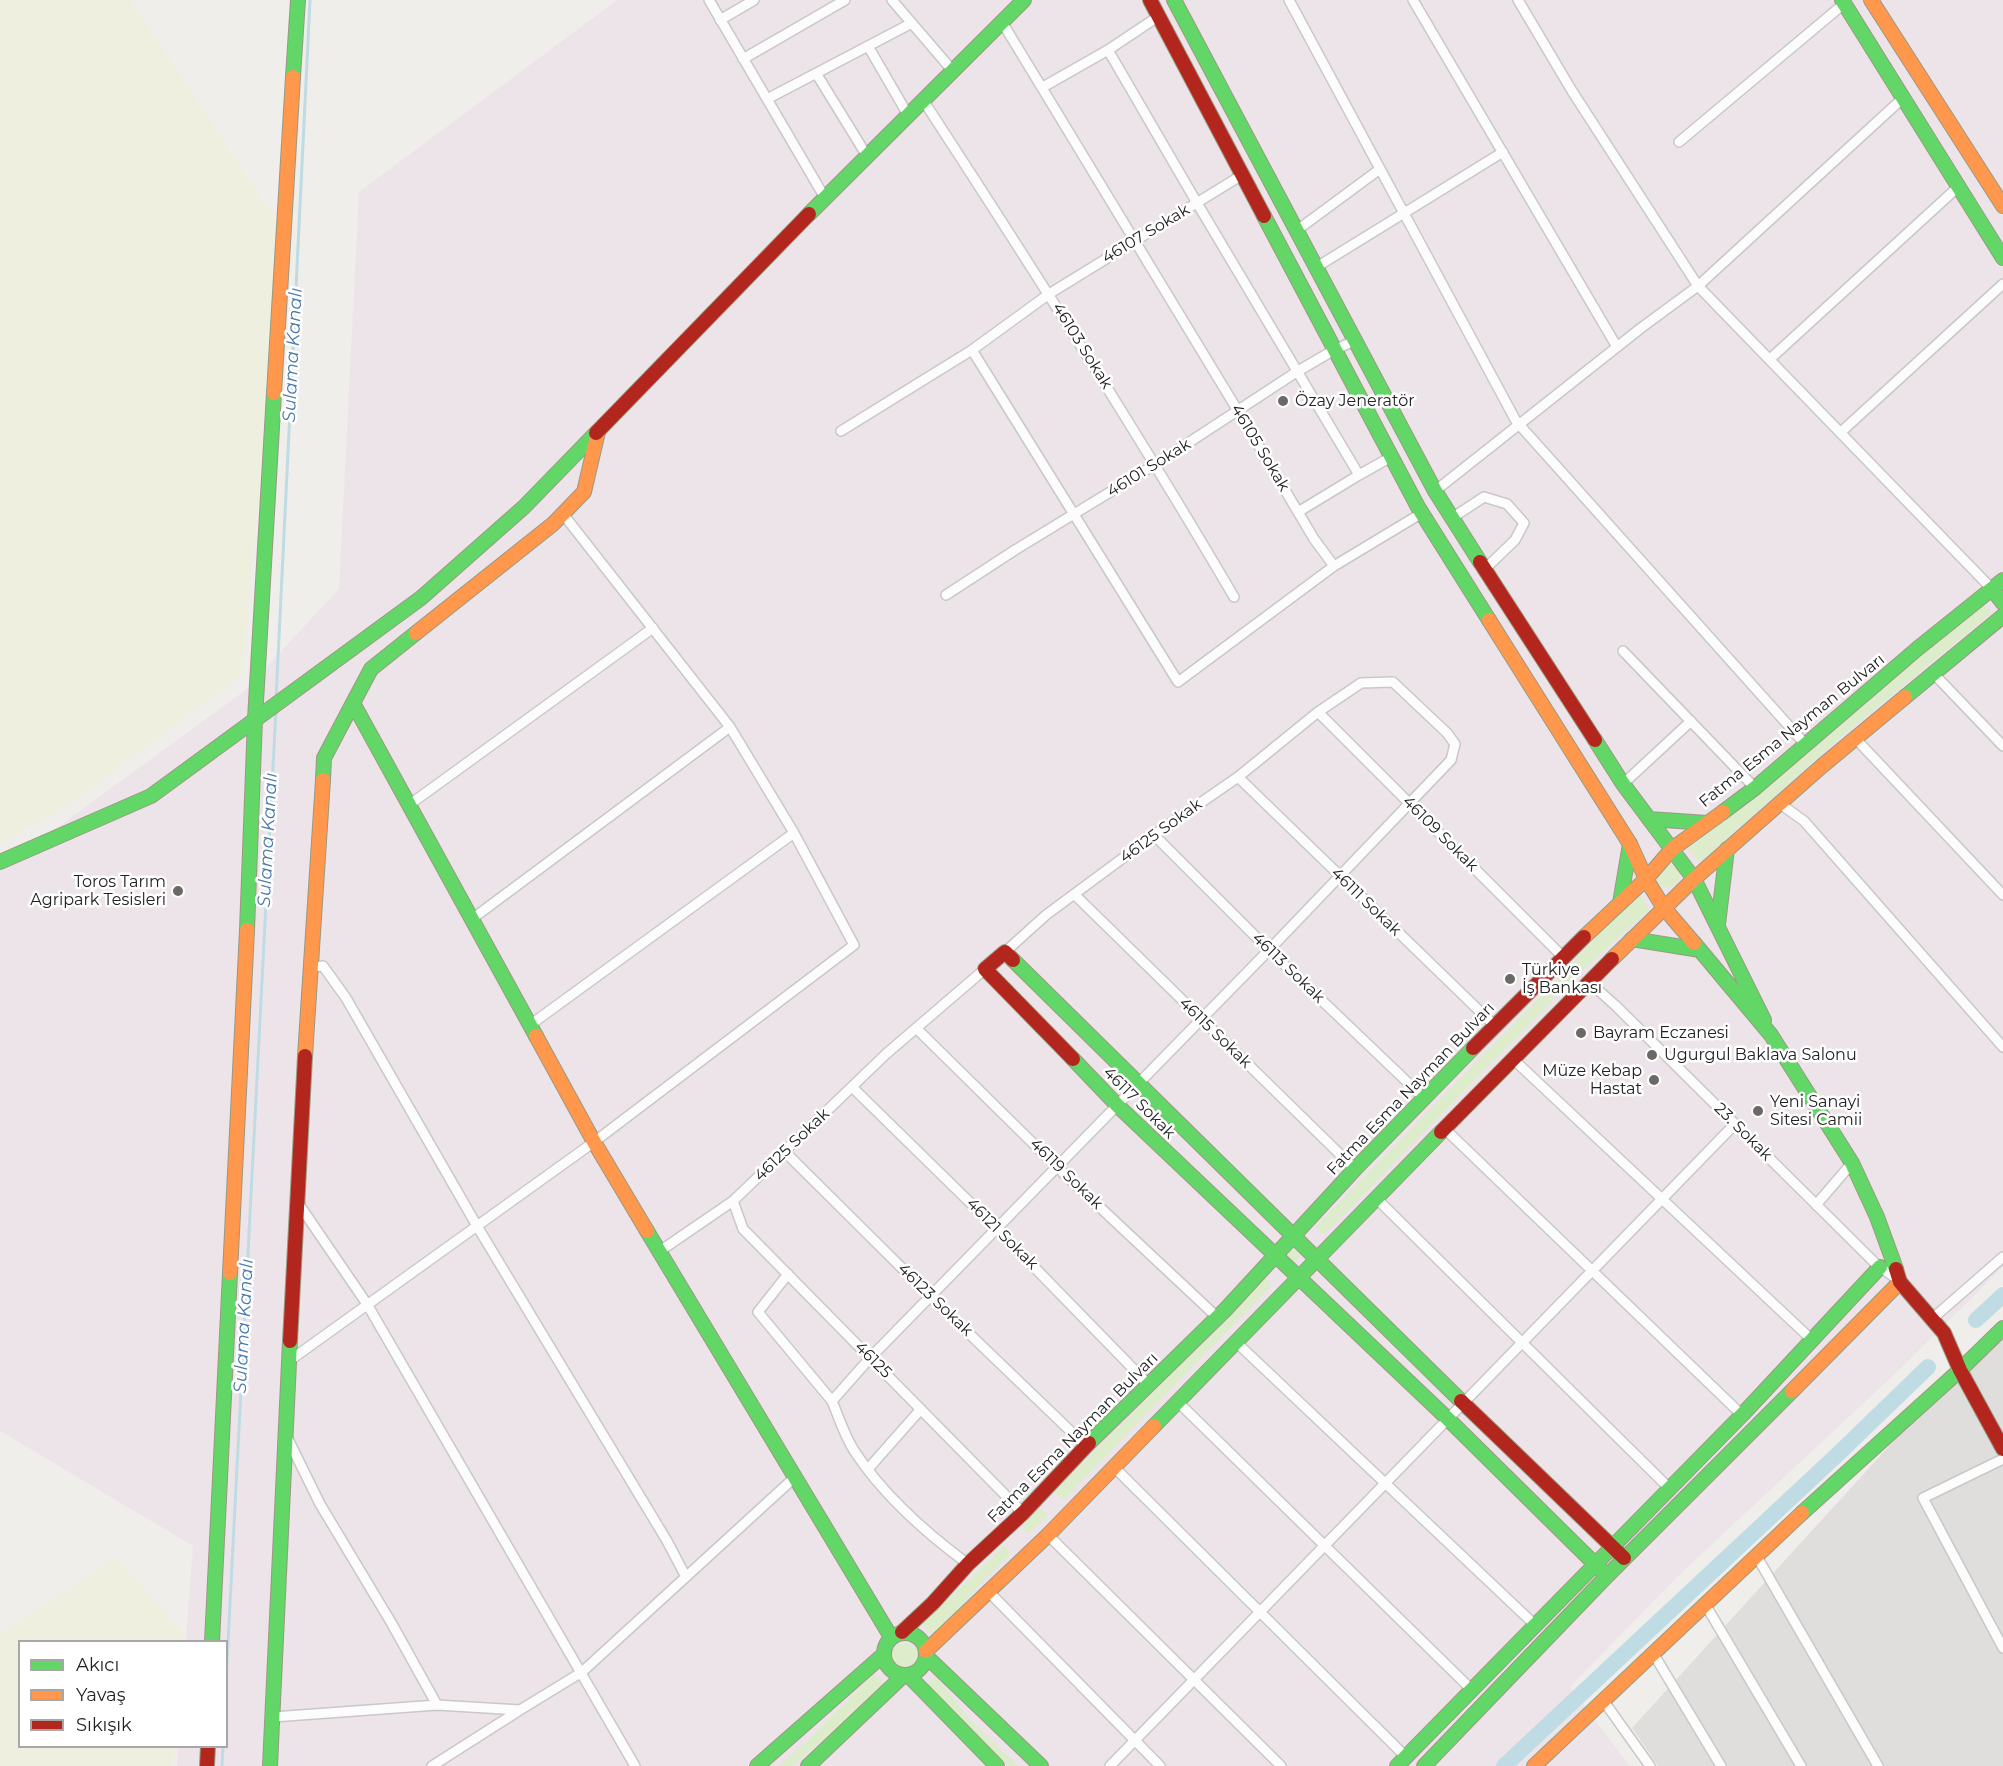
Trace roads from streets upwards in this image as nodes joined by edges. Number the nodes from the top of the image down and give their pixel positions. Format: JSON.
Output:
{"nodes":[{"id":1,"x":298,"y":0,"type":"edge"},
{"id":2,"x":709,"y":0,"type":"edge"},
{"id":3,"x":754,"y":0,"type":"edge"},
{"id":4,"x":846,"y":0,"type":"edge"},
{"id":5,"x":892,"y":0,"type":"edge"},
{"id":6,"x":1024,"y":0,"type":"edge"},
{"id":7,"x":1150,"y":0,"type":"edge"},
{"id":8,"x":1174,"y":0,"type":"edge"},
{"id":9,"x":1289,"y":0,"type":"edge"},
{"id":10,"x":1413,"y":0,"type":"edge"},
{"id":11,"x":1518,"y":0,"type":"edge"},
{"id":12,"x":1871,"y":0,"type":"edge"},
{"id":13,"x":1845,"y":1,"type":"edge"},
{"id":14,"x":1159,"y":16,"type":"junction"},
{"id":15,"x":720,"y":20,"type":"junction"},
{"id":16,"x":1002,"y":22,"type":"junction"},
{"id":17,"x":912,"y":23,"type":"junction"},
{"id":18,"x":868,"y":46,"type":"junction"},
{"id":19,"x":1108,"y":50,"type":"junction"},
{"id":20,"x":743,"y":58,"type":"junction"},
{"id":21,"x":952,"y":70,"type":"junction"},
{"id":22,"x":816,"y":73,"type":"junction"},
{"id":23,"x":1043,"y":87,"type":"junction"},
{"id":24,"x":1903,"y":98,"type":"junction"},
{"id":25,"x":766,"y":99,"type":"junction"},
{"id":26,"x":923,"y":100,"type":"junction"},
{"id":27,"x":908,"y":115,"type":"junction"},
{"id":28,"x":1679,"y":142,"type":"dead end"},
{"id":29,"x":1503,"y":152,"type":"junction"},
{"id":30,"x":867,"y":156,"type":"junction"},
{"id":31,"x":1380,"y":169,"type":"junction"},
{"id":32,"x":1242,"y":175,"type":"junction"},
{"id":33,"x":1958,"y":186,"type":"junction"},
{"id":34,"x":825,"y":198,"type":"junction"},
{"id":35,"x":1197,"y":203,"type":"junction"},
{"id":36,"x":2003,"y":206,"type":"edge"},
{"id":37,"x":1403,"y":215,"type":"junction"},
{"id":38,"x":1296,"y":231,"type":"junction"},
{"id":39,"x":1135,"y":241,"type":"junction"},
{"id":40,"x":2003,"y":258,"type":"edge"},
{"id":41,"x":1315,"y":268,"type":"junction"},
{"id":42,"x":2003,"y":284,"type":"edge"},
{"id":43,"x":1698,"y":286,"type":"junction"},
{"id":44,"x":1049,"y":294,"type":"junction"},
{"id":45,"x":1354,"y":341,"type":"junction"},
{"id":46,"x":1617,"y":347,"type":"junction"},
{"id":47,"x":972,"y":350,"type":"junction"},
{"id":48,"x":1334,"y":350,"type":"junction"},
{"id":49,"x":1770,"y":359,"type":"junction"},
{"id":50,"x":1298,"y":371,"type":"junction"},
{"id":51,"x":1238,"y":411,"type":"junction"},
{"id":52,"x":1520,"y":424,"type":"junction"},
{"id":53,"x":841,"y":431,"type":"dead end"},
{"id":54,"x":598,"y":432,"type":"junction"},
{"id":55,"x":1841,"y":432,"type":"junction"},
{"id":56,"x":1391,"y":457,"type":"junction"},
{"id":57,"x":1156,"y":464,"type":"junction"},
{"id":58,"x":1359,"y":475,"type":"junction"},
{"id":59,"x":1434,"y":491,"type":"junction"},
{"id":60,"x":1298,"y":512,"type":"junction"},
{"id":61,"x":1422,"y":513,"type":"junction"},
{"id":62,"x":563,"y":514,"type":"junction"},
{"id":63,"x":1075,"y":514,"type":"junction"},
{"id":64,"x":1452,"y":518,"type":"junction"},
{"id":65,"x":1334,"y":566,"type":"junction"},
{"id":66,"x":1485,"y":569,"type":"junction"},
{"id":67,"x":1998,"y":584,"type":"edge"},
{"id":68,"x":946,"y":595,"type":"dead end"},
{"id":69,"x":1234,"y":597,"type":"dead end"},
{"id":70,"x":2003,"y":603,"type":"edge"},
{"id":71,"x":2003,"y":615,"type":"edge"},
{"id":72,"x":653,"y":628,"type":"junction"},
{"id":73,"x":1623,"y":651,"type":"dead end"},
{"id":74,"x":1934,"y":674,"type":"junction"},
{"id":75,"x":353,"y":703,"type":"junction"},
{"id":76,"x":1318,"y":712,"type":"junction"},
{"id":77,"x":255,"y":719,"type":"junction"},
{"id":78,"x":1691,"y":721,"type":"junction"},
{"id":79,"x":730,"y":727,"type":"junction"},
{"id":80,"x":1855,"y":738,"type":"junction"},
{"id":81,"x":1805,"y":744,"type":"junction"},
{"id":82,"x":2003,"y":746,"type":"edge"},
{"id":83,"x":1238,"y":777,"type":"junction"},
{"id":84,"x":1623,"y":784,"type":"junction"},
{"id":85,"x":1755,"y":788,"type":"junction"},
{"id":86,"x":1779,"y":803,"type":"junction"},
{"id":87,"x":1410,"y":804,"type":"junction"},
{"id":88,"x":409,"y":805,"type":"junction"},
{"id":89,"x":1649,"y":819,"type":"junction"},
{"id":90,"x":1707,"y":823,"type":"junction"},
{"id":91,"x":794,"y":832,"type":"junction"},
{"id":92,"x":1154,"y":835,"type":"junction"},
{"id":93,"x":1629,"y":844,"type":"junction"},
{"id":94,"x":1672,"y":849,"type":"junction"},
{"id":95,"x":1727,"y":849,"type":"junction"},
{"id":96,"x":0,"y":862,"type":"edge"},
{"id":97,"x":1340,"y":877,"type":"junction"},
{"id":98,"x":2003,"y":878,"type":"edge"},
{"id":99,"x":1646,"y":879,"type":"junction"},
{"id":100,"x":1694,"y":879,"type":"junction"},
{"id":101,"x":1995,"y":886,"type":"junction"},
{"id":102,"x":1075,"y":895,"type":"junction"},
{"id":103,"x":2003,"y":895,"type":"edge"},
{"id":104,"x":1620,"y":903,"type":"junction"},
{"id":105,"x":1664,"y":908,"type":"junction"},
{"id":106,"x":472,"y":919,"type":"junction"},
{"id":107,"x":1718,"y":924,"type":"junction"},
{"id":108,"x":1632,"y":939,"type":"junction"},
{"id":109,"x":1700,"y":950,"type":"junction"},
{"id":110,"x":1005,"y":951,"type":"junction"},
{"id":111,"x":1269,"y":951,"type":"junction"},
{"id":112,"x":1563,"y":957,"type":"junction"},
{"id":113,"x":311,"y":967,"type":"junction"},
{"id":114,"x":985,"y":969,"type":"junction"},
{"id":115,"x":1588,"y":981,"type":"junction"},
{"id":116,"x":1201,"y":1020,"type":"junction"},
{"id":117,"x":530,"y":1025,"type":"junction"},
{"id":118,"x":1495,"y":1026,"type":"junction"},
{"id":119,"x":916,"y":1028,"type":"junction"},
{"id":120,"x":1771,"y":1035,"type":"junction"},
{"id":121,"x":2003,"y":1047,"type":"edge"},
{"id":122,"x":1513,"y":1059,"type":"junction"},
{"id":123,"x":1140,"y":1084,"type":"junction"},
{"id":124,"x":852,"y":1087,"type":"junction"},
{"id":125,"x":1424,"y":1098,"type":"junction"},
{"id":126,"x":1118,"y":1106,"type":"junction"},
{"id":127,"x":1735,"y":1124,"type":"junction"},
{"id":128,"x":1444,"y":1129,"type":"junction"},
{"id":129,"x":594,"y":1142,"type":"junction"},
{"id":130,"x":786,"y":1152,"type":"junction"},
{"id":131,"x":1852,"y":1163,"type":"junction"},
{"id":132,"x":1058,"y":1168,"type":"junction"},
{"id":133,"x":1356,"y":1169,"type":"junction"},
{"id":134,"x":1376,"y":1198,"type":"junction"},
{"id":135,"x":1662,"y":1199,"type":"junction"},
{"id":136,"x":296,"y":1200,"type":"junction"},
{"id":137,"x":733,"y":1201,"type":"junction"},
{"id":138,"x":1816,"y":1205,"type":"junction"},
{"id":139,"x":477,"y":1226,"type":"junction"},
{"id":140,"x":997,"y":1229,"type":"junction"},
{"id":141,"x":1293,"y":1235,"type":"junction"},
{"id":142,"x":660,"y":1251,"type":"junction"},
{"id":143,"x":1274,"y":1255,"type":"junction"},
{"id":144,"x":2003,"y":1257,"type":"edge"},
{"id":145,"x":1317,"y":1260,"type":"junction"},
{"id":146,"x":1880,"y":1267,"type":"junction"},
{"id":147,"x":1592,"y":1271,"type":"junction"},
{"id":148,"x":788,"y":1274,"type":"junction"},
{"id":149,"x":1301,"y":1278,"type":"junction"},
{"id":150,"x":1900,"y":1282,"type":"junction"},
{"id":151,"x":931,"y":1297,"type":"junction"},
{"id":152,"x":367,"y":1304,"type":"junction"},
{"id":153,"x":1218,"y":1318,"type":"junction"},
{"id":154,"x":1932,"y":1319,"type":"junction"},
{"id":155,"x":2003,"y":1328,"type":"edge"},
{"id":156,"x":1812,"y":1340,"type":"junction"},
{"id":157,"x":1236,"y":1342,"type":"junction"},
{"id":158,"x":1522,"y":1343,"type":"junction"},
{"id":159,"x":870,"y":1358,"type":"junction"},
{"id":160,"x":289,"y":1361,"type":"junction"},
{"id":161,"x":1960,"y":1370,"type":"junction"},
{"id":162,"x":1149,"y":1385,"type":"junction"},
{"id":163,"x":831,"y":1401,"type":"junction"},
{"id":164,"x":1178,"y":1402,"type":"junction"},
{"id":165,"x":1462,"y":1403,"type":"junction"},
{"id":166,"x":921,"y":1409,"type":"junction"},
{"id":167,"x":1742,"y":1415,"type":"junction"},
{"id":168,"x":1448,"y":1419,"type":"junction"},
{"id":169,"x":285,"y":1433,"type":"junction"},
{"id":170,"x":1086,"y":1446,"type":"junction"},
{"id":171,"x":2003,"y":1449,"type":"edge"},
{"id":172,"x":2003,"y":1459,"type":"edge"},
{"id":173,"x":1114,"y":1467,"type":"junction"},
{"id":174,"x":868,"y":1469,"type":"junction"},
{"id":175,"x":794,"y":1478,"type":"junction"},
{"id":176,"x":1385,"y":1483,"type":"junction"},
{"id":177,"x":1669,"y":1488,"type":"junction"},
{"id":178,"x":1023,"y":1513,"type":"junction"},
{"id":179,"x":1048,"y":1535,"type":"junction"},
{"id":180,"x":1324,"y":1546,"type":"junction"},
{"id":181,"x":1612,"y":1546,"type":"junction"},
{"id":182,"x":1756,"y":1555,"type":"junction"},
{"id":183,"x":1624,"y":1558,"type":"junction"},
{"id":184,"x":1595,"y":1563,"type":"junction"},
{"id":185,"x":968,"y":1564,"type":"junction"},
{"id":186,"x":1606,"y":1576,"type":"junction"},
{"id":187,"x":686,"y":1577,"type":"junction"},
{"id":188,"x":988,"y":1591,"type":"junction"},
{"id":189,"x":1705,"y":1604,"type":"junction"},
{"id":190,"x":1260,"y":1612,"type":"junction"},
{"id":191,"x":1535,"y":1625,"type":"junction"},
{"id":192,"x":896,"y":1635,"type":"junction"},
{"id":193,"x":212,"y":1640,"type":"edge"},
{"id":194,"x":2003,"y":1648,"type":"edge"},
{"id":195,"x":926,"y":1653,"type":"junction"},
{"id":196,"x":1653,"y":1653,"type":"junction"},
{"id":197,"x":884,"y":1655,"type":"junction"},
{"id":198,"x":582,"y":1672,"type":"junction"},
{"id":199,"x":906,"y":1675,"type":"junction"},
{"id":200,"x":1194,"y":1680,"type":"junction"},
{"id":201,"x":1472,"y":1690,"type":"junction"},
{"id":202,"x":1603,"y":1700,"type":"junction"},
{"id":203,"x":437,"y":1705,"type":"junction"},
{"id":204,"x":520,"y":1710,"type":"junction"},
{"id":205,"x":273,"y":1717,"type":"junction"},
{"id":206,"x":1135,"y":1741,"type":"junction"},
{"id":207,"x":208,"y":1748,"type":"edge"},
{"id":208,"x":1402,"y":1761,"type":"edge"},
{"id":209,"x":207,"y":1766,"type":"edge"},
{"id":210,"x":270,"y":1766,"type":"edge"},
{"id":211,"x":432,"y":1766,"type":"edge"},
{"id":212,"x":635,"y":1766,"type":"edge"},
{"id":213,"x":757,"y":1766,"type":"edge"},
{"id":214,"x":807,"y":1766,"type":"edge"},
{"id":215,"x":998,"y":1766,"type":"edge"},
{"id":216,"x":1041,"y":1766,"type":"edge"},
{"id":217,"x":1110,"y":1766,"type":"edge"},
{"id":218,"x":1160,"y":1766,"type":"edge"},
{"id":219,"x":1281,"y":1766,"type":"edge"},
{"id":220,"x":1424,"y":1766,"type":"edge"},
{"id":221,"x":1534,"y":1766,"type":"edge"},
{"id":222,"x":1650,"y":1766,"type":"edge"},
{"id":223,"x":1721,"y":1766,"type":"edge"},
{"id":224,"x":1801,"y":1766,"type":"edge"},
{"id":225,"x":1878,"y":1766,"type":"edge"}],
"edges":[{"from":1,"to":77,"type":"street"},
{"from":2,"to":15,"type":"street"},
{"from":3,"to":15,"type":"street"},
{"from":4,"to":20,"type":"street"},
{"from":5,"to":17,"type":"street"},
{"from":6,"to":16,"type":"street"},
{"from":7,"to":14,"type":"street"},
{"from":8,"to":38,"type":"street"},
{"from":9,"to":31,"type":"street"},
{"from":10,"to":29,"type":"street"},
{"from":11,"to":43,"type":"street"},
{"from":12,"to":36,"type":"street"},
{"from":13,"to":24,"type":"street"},
{"from":13,"to":28,"type":"street"},
{"from":14,"to":19,"type":"street"},
{"from":14,"to":32,"type":"street"},
{"from":15,"to":20,"type":"street"},
{"from":16,"to":21,"type":"street"},
{"from":16,"to":23,"type":"street","name":"46105 Sokak"},
{"from":17,"to":18,"type":"street"},
{"from":17,"to":21,"type":"street"},
{"from":18,"to":22,"type":"street"},
{"from":18,"to":27,"type":"street"},
{"from":19,"to":23,"type":"street"},
{"from":19,"to":35,"type":"street"},
{"from":20,"to":25,"type":"street"},
{"from":21,"to":26,"type":"street"},
{"from":22,"to":25,"type":"street"},
{"from":22,"to":30,"type":"street"},
{"from":23,"to":39,"type":"street","name":"46105 Sokak"},
{"from":24,"to":33,"type":"street"},
{"from":24,"to":43,"type":"street"},
{"from":25,"to":34,"type":"street"},
{"from":26,"to":27,"type":"street"},
{"from":26,"to":44,"type":"street","name":"46103 Sokak"},
{"from":27,"to":30,"type":"street"},
{"from":29,"to":37,"type":"street"},
{"from":29,"to":46,"type":"street"},
{"from":30,"to":34,"type":"street"},
{"from":31,"to":37,"type":"street"},
{"from":31,"to":38,"type":"street"},
{"from":32,"to":35,"type":"street","name":"46107 Sokak"},
{"from":32,"to":48,"type":"street"},
{"from":33,"to":40,"type":"street"},
{"from":33,"to":49,"type":"street"},
{"from":34,"to":54,"type":"street"},
{"from":35,"to":39,"type":"street","name":"46107 Sokak"},
{"from":35,"to":50,"type":"street"},
{"from":37,"to":41,"type":"street"},
{"from":37,"to":52,"type":"street"},
{"from":38,"to":41,"type":"street"},
{"from":39,"to":44,"type":"street","name":"46107 Sokak"},
{"from":39,"to":51,"type":"street","name":"46105 Sokak"},
{"from":41,"to":45,"type":"street"},
{"from":42,"to":55,"type":"street"},
{"from":43,"to":46,"type":"street"},
{"from":43,"to":49,"type":"street"},
{"from":44,"to":47,"type":"street","name":"46107 Sokak"},
{"from":44,"to":57,"type":"street","name":"46103 Sokak"},
{"from":45,"to":48,"type":"street","name":"46101 Sokak"},
{"from":45,"to":59,"type":"street"},
{"from":46,"to":52,"type":"street"},
{"from":47,"to":53,"type":"street","name":"46107 Sokak"},
{"from":47,"to":63,"type":"street"},
{"from":48,"to":50,"type":"street","name":"46101 Sokak"},
{"from":48,"to":56,"type":"street"},
{"from":49,"to":55,"type":"street"},
{"from":50,"to":51,"type":"street","name":"46101 Sokak"},
{"from":50,"to":58,"type":"street"},
{"from":51,"to":57,"type":"street","name":"46101 Sokak"},
{"from":51,"to":60,"type":"street","name":"46105 Sokak"},
{"from":52,"to":59,"type":"street"},
{"from":52,"to":81,"type":"street"},
{"from":54,"to":62,"type":"street"},
{"from":54,"to":77,"type":"street"},
{"from":55,"to":67,"type":"street"},
{"from":56,"to":58,"type":"street"},
{"from":56,"to":61,"type":"street"},
{"from":57,"to":63,"type":"street","name":"46101 Sokak"},
{"from":57,"to":69,"type":"street","name":"46103 Sokak"},
{"from":58,"to":60,"type":"street"},
{"from":59,"to":64,"type":"street"},
{"from":60,"to":65,"type":"street","name":"46105 Sokak"},
{"from":61,"to":65,"type":"street"},
{"from":61,"to":93,"type":"street"},
{"from":62,"to":72,"type":"street"},
{"from":62,"to":75,"type":"street"},
{"from":63,"to":65,"type":"street"},
{"from":63,"to":68,"type":"street","name":"46101 Sokak"},
{"from":64,"to":66,"type":"street"},
{"from":64,"to":66,"type":"street"},
{"from":66,"to":84,"type":"street"},
{"from":67,"to":70,"type":"street"},
{"from":67,"to":81,"type":"street","name":"Fatma Esma Nayman Bulvarı"},
{"from":71,"to":74,"type":"street"},
{"from":72,"to":79,"type":"street"},
{"from":72,"to":88,"type":"street"},
{"from":73,"to":78,"type":"street"},
{"from":74,"to":80,"type":"street"},
{"from":74,"to":82,"type":"street"},
{"from":75,"to":88,"type":"street"},
{"from":75,"to":113,"type":"street"},
{"from":76,"to":83,"type":"street","name":"46125 Sokak"},
{"from":76,"to":87,"type":"street","name":"46109 Sokak"},
{"from":76,"to":87,"type":"street","name":"46125 Sokak"},
{"from":77,"to":96,"type":"street"},
{"from":77,"to":193,"type":"street"},
{"from":78,"to":84,"type":"street"},
{"from":78,"to":85,"type":"street"},
{"from":79,"to":91,"type":"street"},
{"from":79,"to":106,"type":"street"},
{"from":80,"to":86,"type":"street"},
{"from":80,"to":101,"type":"street"},
{"from":81,"to":85,"type":"street","name":"Fatma Esma Nayman Bulvarı"},
{"from":83,"to":92,"type":"street","name":"46125 Sokak"},
{"from":83,"to":97,"type":"street","name":"46111 Sokak"},
{"from":84,"to":89,"type":"street"},
{"from":85,"to":90,"type":"street","name":"Fatma Esma Nayman Bulvarı"},
{"from":86,"to":95,"type":"street"},
{"from":86,"to":121,"type":"street"},
{"from":87,"to":97,"type":"street"},
{"from":87,"to":112,"type":"street","name":"46109 Sokak"},
{"from":88,"to":106,"type":"street"},
{"from":89,"to":90,"type":"street"},
{"from":89,"to":94,"type":"street"},
{"from":90,"to":94,"type":"street","name":"Fatma Esma Nayman Bulvarı"},
{"from":91,"to":117,"type":"street"},
{"from":91,"to":129,"type":"street"},
{"from":92,"to":102,"type":"street","name":"46125 Sokak"},
{"from":92,"to":111,"type":"street","name":"46113 Sokak"},
{"from":93,"to":99,"type":"street"},
{"from":93,"to":104,"type":"street"},
{"from":94,"to":99,"type":"street","name":"Fatma Esma Nayman Bulvarı"},
{"from":94,"to":100,"type":"street"},
{"from":95,"to":100,"type":"street"},
{"from":95,"to":107,"type":"street"},
{"from":97,"to":111,"type":"street"},
{"from":97,"to":118,"type":"street","name":"46111 Sokak"},
{"from":98,"to":101,"type":"street"},
{"from":99,"to":104,"type":"street","name":"Fatma Esma Nayman Bulvarı"},
{"from":99,"to":105,"type":"street"},
{"from":100,"to":105,"type":"street"},
{"from":100,"to":107,"type":"street"},
{"from":101,"to":103,"type":"street"},
{"from":102,"to":110,"type":"street","name":"46125 Sokak"},
{"from":102,"to":116,"type":"street","name":"46115 Sokak"},
{"from":104,"to":112,"type":"street","name":"Fatma Esma Nayman Bulvarı"},
{"from":105,"to":108,"type":"street"},
{"from":105,"to":109,"type":"street"},
{"from":106,"to":117,"type":"street"},
{"from":107,"to":120,"type":"street"},
{"from":108,"to":109,"type":"street"},
{"from":108,"to":115,"type":"street"},
{"from":109,"to":120,"type":"street"},
{"from":110,"to":114,"type":"street"},
{"from":110,"to":123,"type":"street","name":"46117 Sokak"},
{"from":111,"to":116,"type":"street"},
{"from":111,"to":125,"type":"street","name":"46113 Sokak"},
{"from":112,"to":118,"type":"street","name":"Fatma Esma Nayman Bulvarı"},
{"from":113,"to":136,"type":"street"},
{"from":113,"to":139,"type":"street"},
{"from":114,"to":119,"type":"street","name":"46125 Sokak"},
{"from":114,"to":126,"type":"street","name":"46117 Sokak"},
{"from":115,"to":122,"type":"street"},
{"from":115,"to":127,"type":"street","name":"23. Sokak"},
{"from":116,"to":123,"type":"street"},
{"from":116,"to":133,"type":"street","name":"46115 Sokak"},
{"from":117,"to":129,"type":"street"},
{"from":118,"to":125,"type":"street","name":"Fatma Esma Nayman Bulvarı"},
{"from":119,"to":124,"type":"street","name":"46125 Sokak"},
{"from":119,"to":132,"type":"street","name":"46119 Sokak"},
{"from":120,"to":131,"type":"street"},
{"from":122,"to":128,"type":"street"},
{"from":122,"to":135,"type":"street"},
{"from":123,"to":126,"type":"street"},
{"from":123,"to":141,"type":"street","name":"46117 Sokak"},
{"from":124,"to":130,"type":"street","name":"46125 Sokak"},
{"from":124,"to":140,"type":"street","name":"46121 Sokak"},
{"from":125,"to":133,"type":"street","name":"Fatma Esma Nayman Bulvarı"},
{"from":126,"to":132,"type":"street"},
{"from":126,"to":143,"type":"street","name":"46117 Sokak"},
{"from":127,"to":135,"type":"street"},
{"from":127,"to":138,"type":"street","name":"23. Sokak"},
{"from":128,"to":134,"type":"street"},
{"from":128,"to":147,"type":"street"},
{"from":129,"to":139,"type":"street"},
{"from":129,"to":142,"type":"street"},
{"from":130,"to":137,"type":"street","name":"46125 Sokak"},
{"from":130,"to":151,"type":"street","name":"46123 Sokak"},
{"from":131,"to":138,"type":"street"},
{"from":131,"to":150,"type":"street"},
{"from":132,"to":140,"type":"street"},
{"from":132,"to":153,"type":"street","name":"46119 Sokak"},
{"from":133,"to":141,"type":"street","name":"Fatma Esma Nayman Bulvarı"},
{"from":134,"to":145,"type":"street"},
{"from":134,"to":158,"type":"street"},
{"from":135,"to":147,"type":"street"},
{"from":135,"to":156,"type":"street"},
{"from":136,"to":152,"type":"street"},
{"from":136,"to":160,"type":"street"},
{"from":137,"to":142,"type":"street","name":"46125 Sokak"},
{"from":137,"to":148,"type":"street","name":"46125"},
{"from":138,"to":146,"type":"street","name":"23. Sokak"},
{"from":139,"to":152,"type":"street"},
{"from":139,"to":187,"type":"street"},
{"from":140,"to":151,"type":"street"},
{"from":140,"to":162,"type":"street","name":"46121 Sokak"},
{"from":141,"to":143,"type":"street","name":"Fatma Esma Nayman Bulvarı"},
{"from":141,"to":145,"type":"street","name":"46117 Sokak"},
{"from":142,"to":175,"type":"street"},
{"from":143,"to":149,"type":"street","name":"46117 Sokak"},
{"from":143,"to":153,"type":"street","name":"Fatma Esma Nayman Bulvarı"},
{"from":144,"to":154,"type":"street"},
{"from":145,"to":149,"type":"street"},
{"from":145,"to":165,"type":"street","name":"46117 Sokak"},
{"from":146,"to":150,"type":"street","name":"23. Sokak"},
{"from":146,"to":156,"type":"street"},
{"from":147,"to":158,"type":"street"},
{"from":147,"to":167,"type":"street"},
{"from":148,"to":159,"type":"street","name":"46125"},
{"from":148,"to":163,"type":"street"},
{"from":149,"to":157,"type":"street"},
{"from":149,"to":168,"type":"street","name":"46117 Sokak"},
{"from":150,"to":154,"type":"street"},
{"from":150,"to":183,"type":"street"},
{"from":151,"to":159,"type":"street"},
{"from":151,"to":170,"type":"street","name":"46123 Sokak"},
{"from":152,"to":160,"type":"street"},
{"from":152,"to":198,"type":"street"},
{"from":153,"to":162,"type":"street","name":"Fatma Esma Nayman Bulvarı"},
{"from":154,"to":161,"type":"street"},
{"from":155,"to":161,"type":"street"},
{"from":156,"to":167,"type":"street"},
{"from":157,"to":164,"type":"street"},
{"from":157,"to":176,"type":"street"},
{"from":158,"to":165,"type":"street"},
{"from":158,"to":177,"type":"street"},
{"from":159,"to":163,"type":"street"},
{"from":159,"to":166,"type":"street","name":"46125"},
{"from":160,"to":169,"type":"street"},
{"from":161,"to":171,"type":"street"},
{"from":161,"to":182,"type":"street"},
{"from":162,"to":170,"type":"street","name":"Fatma Esma Nayman Bulvarı"},
{"from":163,"to":174,"type":"street"},
{"from":164,"to":173,"type":"street"},
{"from":164,"to":180,"type":"street"},
{"from":165,"to":168,"type":"street"},
{"from":165,"to":181,"type":"street","name":"46117 Sokak"},
{"from":166,"to":174,"type":"street"},
{"from":166,"to":178,"type":"street","name":"46125"},
{"from":167,"to":177,"type":"street"},
{"from":168,"to":176,"type":"street"},
{"from":168,"to":184,"type":"street","name":"46117 Sokak"},
{"from":169,"to":203,"type":"street"},
{"from":169,"to":205,"type":"street"},
{"from":170,"to":178,"type":"street","name":"Fatma Esma Nayman Bulvarı"},
{"from":172,"to":194,"type":"street"},
{"from":173,"to":179,"type":"street"},
{"from":173,"to":190,"type":"street"},
{"from":174,"to":185,"type":"street"},
{"from":175,"to":187,"type":"street"},
{"from":175,"to":192,"type":"street"},
{"from":176,"to":180,"type":"street"},
{"from":176,"to":191,"type":"street"},
{"from":177,"to":181,"type":"street"},
{"from":178,"to":185,"type":"street","name":"Fatma Esma Nayman Bulvarı"},
{"from":179,"to":188,"type":"street"},
{"from":179,"to":200,"type":"street"},
{"from":180,"to":190,"type":"street"},
{"from":180,"to":201,"type":"street"},
{"from":181,"to":183,"type":"street","name":"46117 Sokak"},
{"from":181,"to":184,"type":"street"},
{"from":182,"to":189,"type":"street"},
{"from":182,"to":225,"type":"street"},
{"from":183,"to":186,"type":"street"},
{"from":184,"to":186,"type":"street","name":"46117 Sokak"},
{"from":184,"to":191,"type":"street"},
{"from":185,"to":192,"type":"street","name":"Fatma Esma Nayman Bulvarı"},
{"from":186,"to":220,"type":"street"},
{"from":187,"to":198,"type":"street"},
{"from":188,"to":195,"type":"street"},
{"from":188,"to":206,"type":"street"},
{"from":189,"to":196,"type":"street"},
{"from":189,"to":224,"type":"street"},
{"from":190,"to":200,"type":"street"},
{"from":190,"to":208,"type":"street"},
{"from":191,"to":201,"type":"street"},
{"from":192,"to":195,"type":"street"},
{"from":192,"to":197,"type":"street"},
{"from":195,"to":199,"type":"street"},
{"from":195,"to":216,"type":"street"},
{"from":196,"to":202,"type":"street"},
{"from":196,"to":223,"type":"street"},
{"from":197,"to":199,"type":"street"},
{"from":197,"to":213,"type":"street"},
{"from":198,"to":204,"type":"street"},
{"from":198,"to":212,"type":"street"},
{"from":199,"to":214,"type":"street"},
{"from":199,"to":215,"type":"street"},
{"from":200,"to":206,"type":"street"},
{"from":200,"to":219,"type":"street"},
{"from":201,"to":208,"type":"street"},
{"from":202,"to":221,"type":"street"},
{"from":202,"to":222,"type":"street"},
{"from":203,"to":204,"type":"street"},
{"from":203,"to":205,"type":"street"},
{"from":204,"to":211,"type":"street"},
{"from":205,"to":210,"type":"street"},
{"from":206,"to":217,"type":"street"},
{"from":206,"to":218,"type":"street"},
{"from":207,"to":209,"type":"street"}]}
